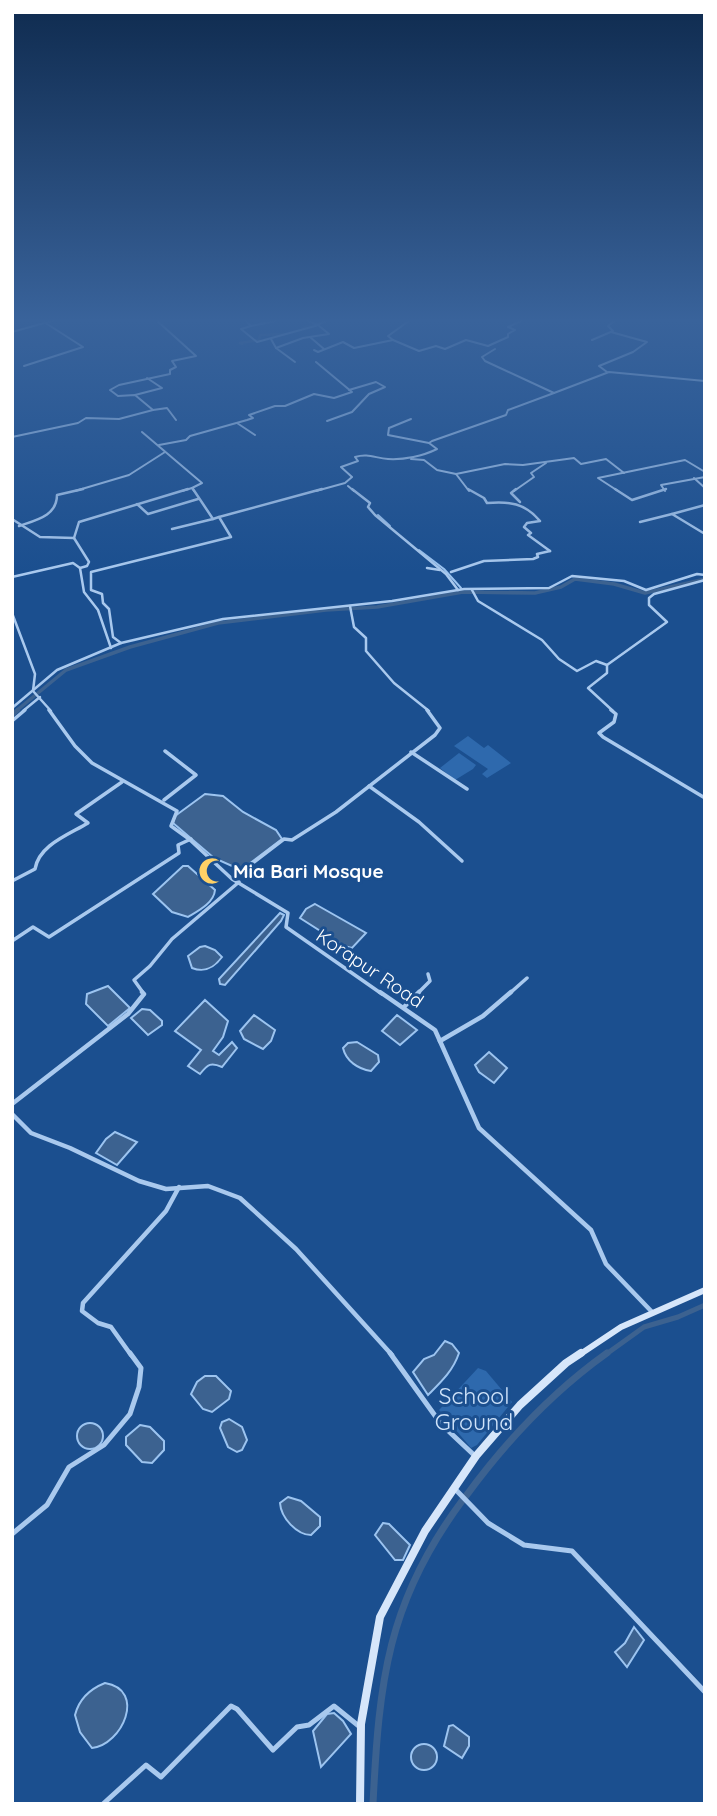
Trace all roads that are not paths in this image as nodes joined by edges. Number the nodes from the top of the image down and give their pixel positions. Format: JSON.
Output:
{"nodes":[{"id":1,"x":144,"y":403,"type":"edge"},
{"id":2,"x":293,"y":403,"type":"edge"},
{"id":3,"x":360,"y":403,"type":"edge"},
{"id":4,"x":528,"y":403,"type":"edge"},
{"id":5,"x":153,"y":410,"type":"junction"},
{"id":6,"x":411,"y":419,"type":"dead end"},
{"id":7,"x":176,"y":420,"type":"dead end"},
{"id":8,"x":327,"y":421,"type":"dead end"},
{"id":9,"x":237,"y":423,"type":"junction"},
{"id":10,"x":142,"y":432,"type":"dead end"},
{"id":11,"x":255,"y":435,"type":"dead end"},
{"id":12,"x":12,"y":438,"type":"edge"},
{"id":13,"x":429,"y":443,"type":"junction"},
{"id":14,"x":159,"y":445,"type":"dead end"},
{"id":15,"x":165,"y":452,"type":"junction"},
{"id":16,"x":412,"y":458,"type":"junction"},
{"id":17,"x":549,"y":461,"type":"junction"},
{"id":18,"x":624,"y":472,"type":"junction"},
{"id":19,"x":705,"y":472,"type":"edge"},
{"id":20,"x":456,"y":474,"type":"junction"},
{"id":21,"x":705,"y":477,"type":"edge"},
{"id":22,"x":694,"y":478,"type":"junction"},
{"id":23,"x":348,"y":486,"type":"dead end"},
{"id":24,"x":191,"y":488,"type":"junction"},
{"id":25,"x":705,"y":488,"type":"edge"},
{"id":26,"x":198,"y":499,"type":"junction"},
{"id":27,"x":520,"y":502,"type":"junction"},
{"id":28,"x":136,"y":503,"type":"junction"},
{"id":29,"x":705,"y":505,"type":"edge"},
{"id":30,"x":672,"y":514,"type":"junction"},
{"id":31,"x":219,"y":517,"type":"junction"},
{"id":32,"x":12,"y":519,"type":"edge"},
{"id":33,"x":212,"y":519,"type":"junction"},
{"id":34,"x":640,"y":522,"type":"dead end"},
{"id":35,"x":19,"y":526,"type":"junction"},
{"id":36,"x":173,"y":529,"type":"dead end"},
{"id":37,"x":705,"y":534,"type":"edge"},
{"id":38,"x":74,"y":538,"type":"junction"},
{"id":39,"x":80,"y":568,"type":"junction"},
{"id":40,"x":427,"y":568,"type":"dead end"},
{"id":41,"x":442,"y":570,"type":"junction"},
{"id":42,"x":451,"y":572,"type":"dead end"},
{"id":43,"x":705,"y":575,"type":"edge"},
{"id":44,"x":12,"y":577,"type":"edge"},
{"id":45,"x":705,"y":580,"type":"edge"},
{"id":46,"x":458,"y":590,"type":"junction"},
{"id":47,"x":473,"y":592,"type":"junction"},
{"id":48,"x":350,"y":607,"type":"junction"},
{"id":49,"x":12,"y":613,"type":"edge"},
{"id":50,"x":121,"y":643,"type":"junction"},
{"id":51,"x":111,"y":648,"type":"junction"},
{"id":52,"x":607,"y":665,"type":"junction"},
{"id":53,"x":37,"y":695,"type":"junction"},
{"id":54,"x":12,"y":708,"type":"edge"},
{"id":55,"x":12,"y":721,"type":"edge"},
{"id":56,"x":165,"y":751,"type":"dead end"},
{"id":57,"x":411,"y":752,"type":"junction"},
{"id":58,"x":122,"y":782,"type":"junction"},
{"id":59,"x":369,"y":786,"type":"junction"},
{"id":60,"x":467,"y":789,"type":"dead end"},
{"id":61,"x":705,"y":798,"type":"edge"},
{"id":62,"x":164,"y":800,"type":"junction"},
{"id":63,"x":191,"y":839,"type":"junction"},
{"id":64,"x":462,"y":861,"type":"dead end"},
{"id":65,"x":233,"y":878,"type":"junction"},
{"id":66,"x":12,"y":881,"type":"edge"},
{"id":67,"x":239,"y":883,"type":"junction"},
{"id":68,"x":12,"y":941,"type":"edge"},
{"id":69,"x":429,"y":974,"type":"dead end"},
{"id":70,"x":527,"y":978,"type":"dead end"},
{"id":71,"x":404,"y":1007,"type":"junction"},
{"id":72,"x":440,"y":1041,"type":"junction"},
{"id":73,"x":12,"y":1104,"type":"edge"},
{"id":74,"x":12,"y":1114,"type":"edge"},
{"id":75,"x":179,"y":1187,"type":"junction"},
{"id":76,"x":705,"y":1290,"type":"edge"},
{"id":77,"x":653,"y":1313,"type":"junction"},
{"id":78,"x":476,"y":1456,"type":"junction"},
{"id":79,"x":454,"y":1489,"type":"junction"},
{"id":80,"x":12,"y":1534,"type":"edge"},
{"id":81,"x":705,"y":1692,"type":"edge"},
{"id":82,"x":361,"y":1727,"type":"junction"},
{"id":83,"x":103,"y":1804,"type":"edge"},
{"id":84,"x":360,"y":1804,"type":"edge"}],
"edges":[{"from":1,"to":5,"type":"street"},
{"from":2,"to":9,"type":"street"},
{"from":3,"to":8,"type":"street"},
{"from":4,"to":13,"type":"street"},
{"from":5,"to":7,"type":"street"},
{"from":5,"to":12,"type":"street"},
{"from":6,"to":13,"type":"street"},
{"from":9,"to":11,"type":"street"},
{"from":9,"to":14,"type":"street"},
{"from":10,"to":15,"type":"street"},
{"from":13,"to":16,"type":"street"},
{"from":15,"to":24,"type":"street"},
{"from":15,"to":35,"type":"street"},
{"from":16,"to":20,"type":"street"},
{"from":16,"to":31,"type":"street"},
{"from":17,"to":18,"type":"street"},
{"from":17,"to":20,"type":"street"},
{"from":17,"to":27,"type":"street"},
{"from":18,"to":19,"type":"street"},
{"from":18,"to":22,"type":"street"},
{"from":20,"to":27,"type":"street"},
{"from":21,"to":22,"type":"street"},
{"from":22,"to":25,"type":"street"},
{"from":23,"to":41,"type":"street"},
{"from":24,"to":26,"type":"street"},
{"from":24,"to":28,"type":"street"},
{"from":26,"to":28,"type":"street"},
{"from":26,"to":33,"type":"street"},
{"from":27,"to":42,"type":"street"},
{"from":28,"to":38,"type":"street"},
{"from":29,"to":30,"type":"street"},
{"from":30,"to":34,"type":"street"},
{"from":30,"to":37,"type":"street"},
{"from":31,"to":33,"type":"street"},
{"from":31,"to":50,"type":"street"},
{"from":32,"to":35,"type":"street"},
{"from":33,"to":36,"type":"street"},
{"from":35,"to":38,"type":"street"},
{"from":38,"to":39,"type":"street"},
{"from":39,"to":44,"type":"street"},
{"from":39,"to":51,"type":"street"},
{"from":40,"to":41,"type":"street"},
{"from":41,"to":46,"type":"street"},
{"from":43,"to":47,"type":"street"},
{"from":45,"to":52,"type":"street"},
{"from":46,"to":47,"type":"street"},
{"from":46,"to":48,"type":"street"},
{"from":47,"to":52,"type":"street"},
{"from":48,"to":50,"type":"street"},
{"from":48,"to":57,"type":"street"},
{"from":49,"to":53,"type":"street"},
{"from":50,"to":51,"type":"street"},
{"from":51,"to":53,"type":"street"},
{"from":52,"to":61,"type":"street"},
{"from":53,"to":54,"type":"street"},
{"from":53,"to":55,"type":"street"},
{"from":53,"to":58,"type":"street"},
{"from":56,"to":62,"type":"street"},
{"from":57,"to":59,"type":"street"},
{"from":57,"to":60,"type":"street"},
{"from":58,"to":62,"type":"street"},
{"from":58,"to":66,"type":"street"},
{"from":59,"to":64,"type":"street"},
{"from":59,"to":65,"type":"street"},
{"from":62,"to":63,"type":"street","name":"Korapur Road"},
{"from":63,"to":65,"type":"street","name":"Korapur Road"},
{"from":63,"to":68,"type":"street"},
{"from":65,"to":67,"type":"street","name":"Korapur Road"},
{"from":67,"to":71,"type":"street","name":"Korapur Road"},
{"from":67,"to":73,"type":"street"},
{"from":69,"to":71,"type":"street"},
{"from":70,"to":72,"type":"street"},
{"from":71,"to":72,"type":"street","name":"Korapur Road"},
{"from":72,"to":77,"type":"street","name":"Korapur Road"},
{"from":74,"to":75,"type":"street"},
{"from":75,"to":78,"type":"street"},
{"from":75,"to":80,"type":"street"},
{"from":76,"to":77,"type":"main road"},
{"from":77,"to":78,"type":"main road"},
{"from":78,"to":79,"type":"main road"},
{"from":79,"to":81,"type":"street"},
{"from":79,"to":82,"type":"main road"},
{"from":82,"to":83,"type":"street"},
{"from":82,"to":84,"type":"main road"}]}
